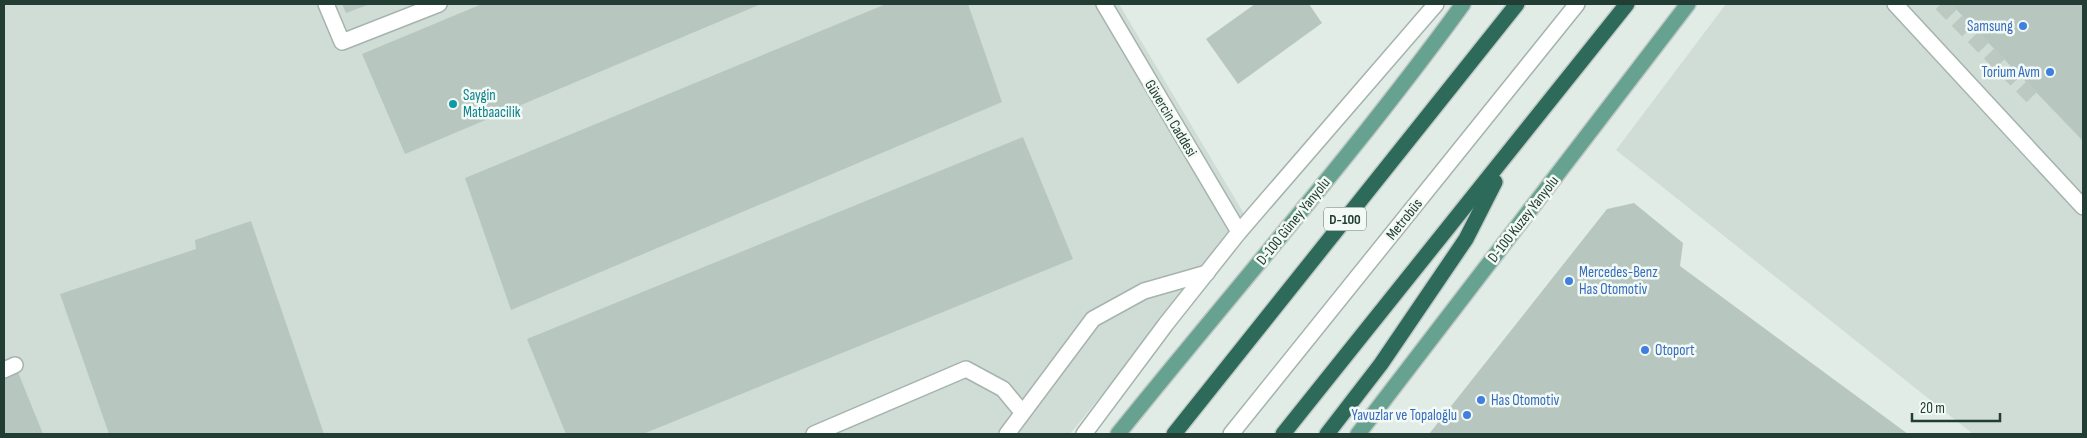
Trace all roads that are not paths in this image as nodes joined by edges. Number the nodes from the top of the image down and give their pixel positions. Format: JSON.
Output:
{"nodes":[{"id":1,"x":326,"y":4,"type":"edge"},
{"id":2,"x":439,"y":4,"type":"edge"},
{"id":3,"x":1104,"y":4,"type":"edge"},
{"id":4,"x":1436,"y":4,"type":"edge"},
{"id":5,"x":1463,"y":4,"type":"edge"},
{"id":6,"x":1517,"y":4,"type":"edge"},
{"id":7,"x":1577,"y":4,"type":"edge"},
{"id":8,"x":1627,"y":4,"type":"edge"},
{"id":9,"x":1688,"y":4,"type":"edge"},
{"id":10,"x":1895,"y":4,"type":"edge"},
{"id":11,"x":1509,"y":154,"type":"junction"},
{"id":12,"x":2083,"y":207,"type":"edge"},
{"id":13,"x":1239,"y":232,"type":"junction"},
{"id":14,"x":1207,"y":273,"type":"junction"},
{"id":15,"x":1022,"y":412,"type":"junction"},
{"id":16,"x":814,"y":434,"type":"edge"},
{"id":17,"x":1008,"y":434,"type":"edge"},
{"id":18,"x":1084,"y":434,"type":"edge"},
{"id":19,"x":1118,"y":434,"type":"edge"},
{"id":20,"x":1174,"y":434,"type":"edge"},
{"id":21,"x":1231,"y":434,"type":"edge"},
{"id":22,"x":1284,"y":434,"type":"edge"},
{"id":23,"x":1327,"y":434,"type":"edge"},
{"id":24,"x":1358,"y":434,"type":"edge"}],
"edges":[{"from":1,"to":2,"type":"street"},
{"from":3,"to":13,"type":"street","name":"Güvercin Caddesi"},
{"from":4,"to":13,"type":"street"},
{"from":5,"to":19,"type":"main road","name":"D-100 Güney Yanyolu"},
{"from":6,"to":20,"type":"highway","number":"D-100"},
{"from":7,"to":21,"type":"street","name":"Metrobüs"},
{"from":8,"to":11,"type":"highway"},
{"from":9,"to":24,"type":"main road","name":"D-100 Kuzey Yanyolu"},
{"from":10,"to":12,"type":"street"},
{"from":11,"to":22,"type":"highway"},
{"from":11,"to":23,"type":"highway"},
{"from":13,"to":14,"type":"street"},
{"from":14,"to":15,"type":"street"},
{"from":14,"to":18,"type":"street"},
{"from":15,"to":16,"type":"street"},
{"from":15,"to":17,"type":"street"}]}
